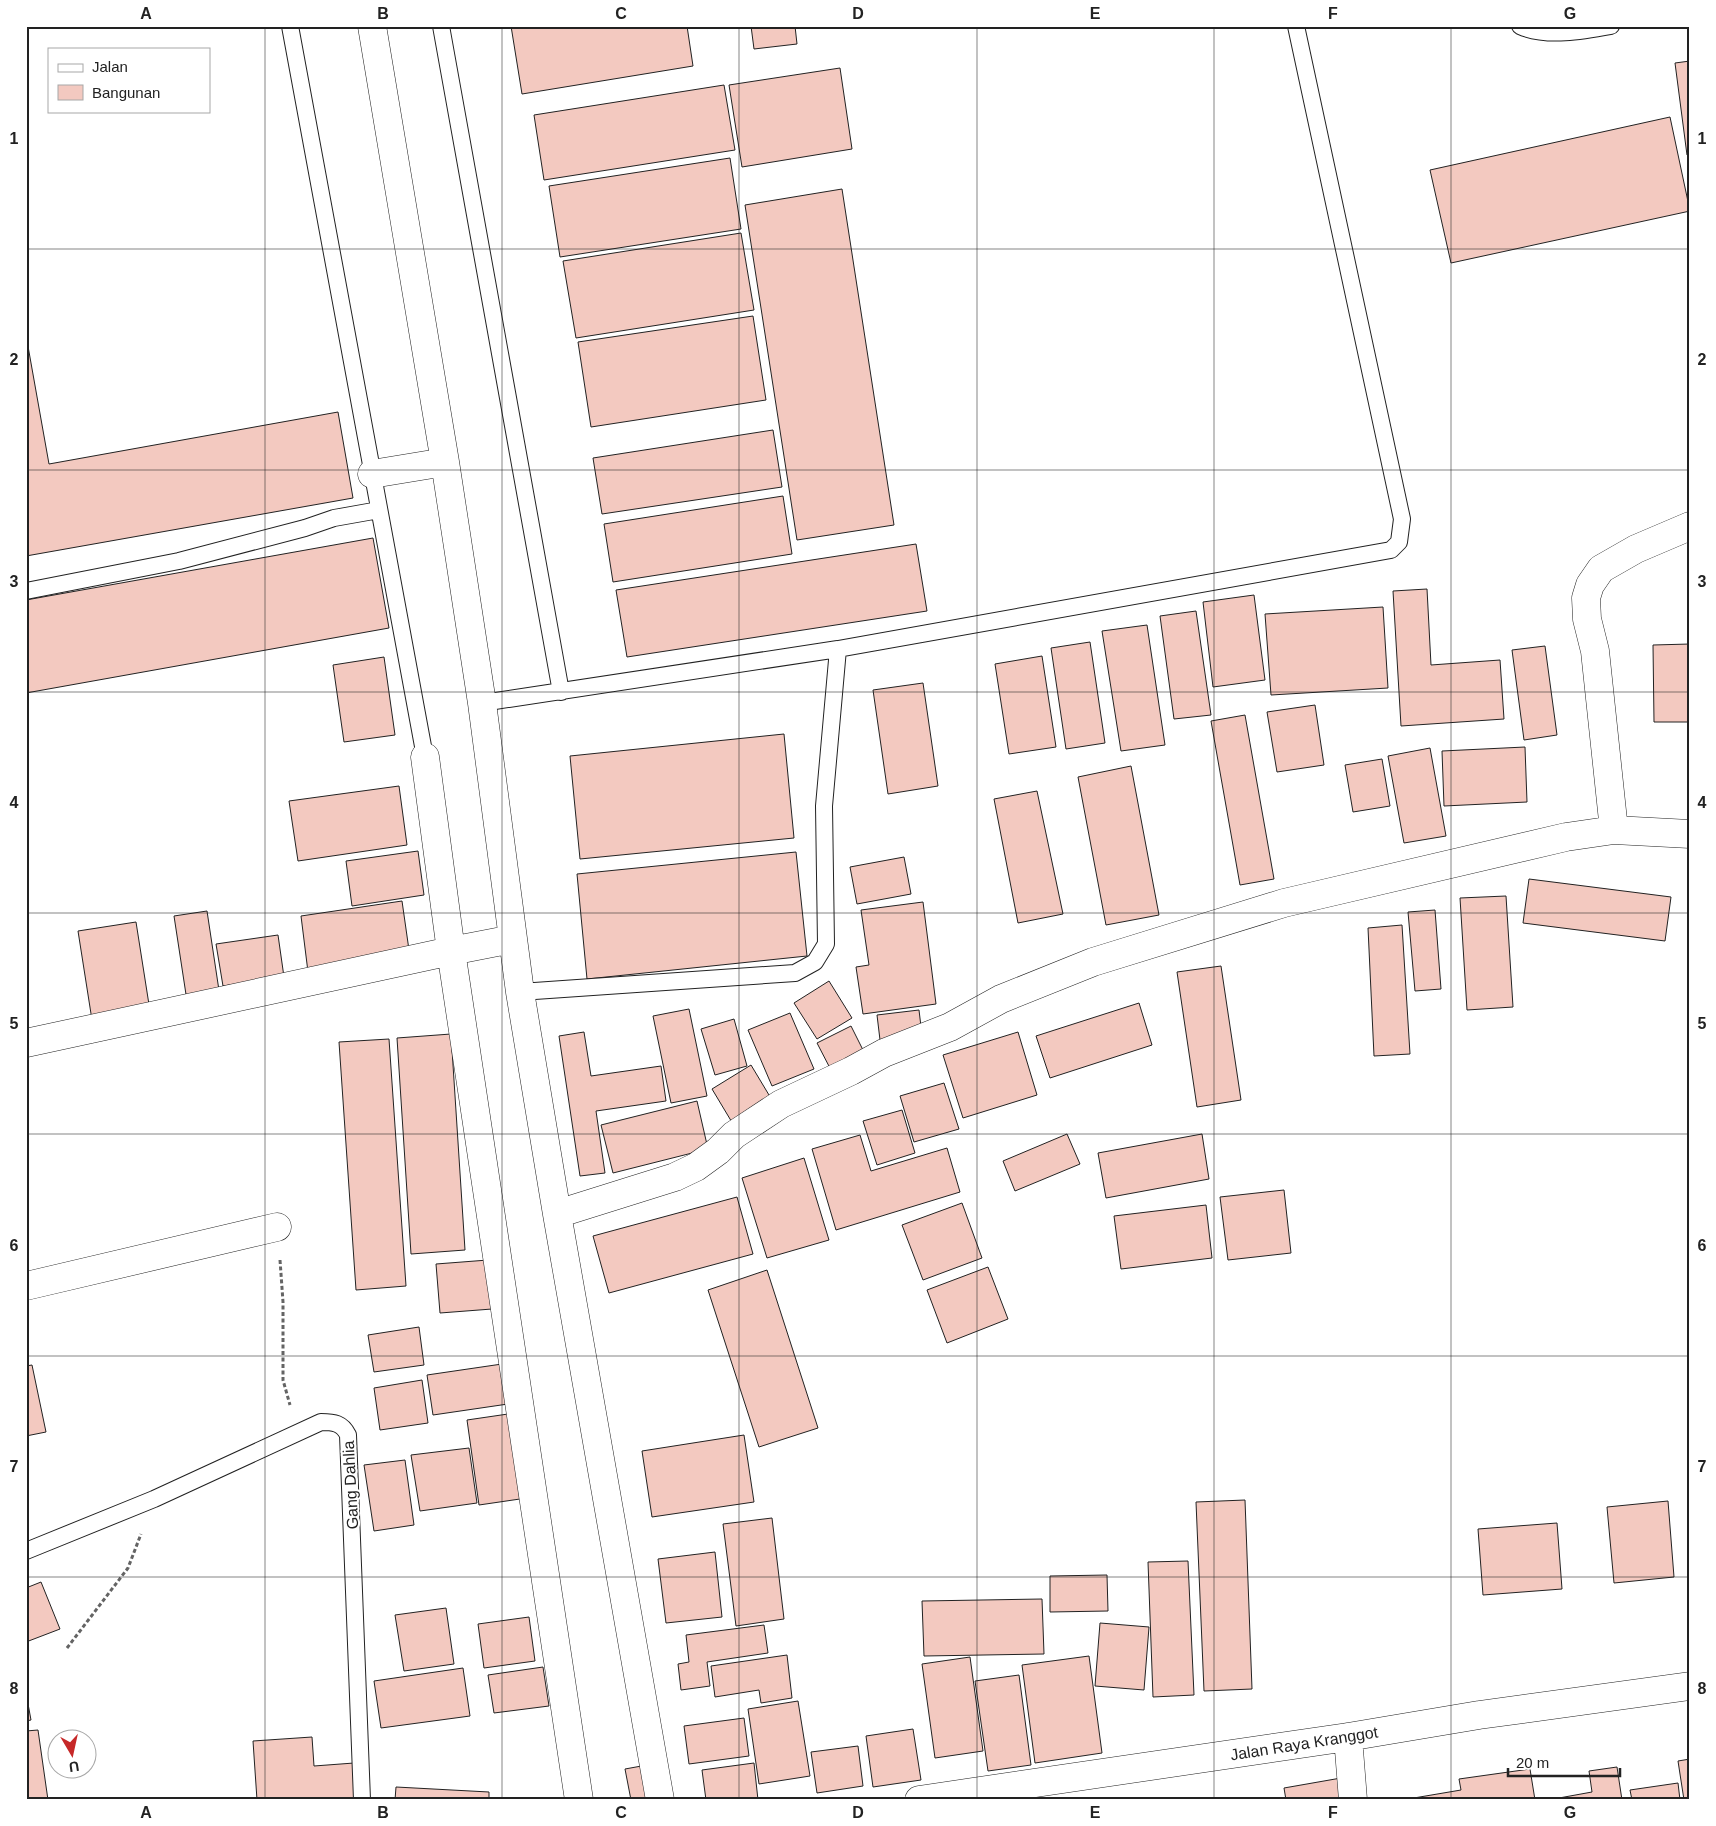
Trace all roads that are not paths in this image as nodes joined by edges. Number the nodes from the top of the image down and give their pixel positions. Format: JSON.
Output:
{"nodes":[{"id":1,"x":290,"y":26,"type":"edge"},
{"id":2,"x":372,"y":26,"type":"edge"},
{"id":3,"x":441,"y":26,"type":"edge"},
{"id":4,"x":1296,"y":26,"type":"edge"},
{"id":5,"x":1520,"y":26,"type":"edge"},
{"id":6,"x":1612,"y":26,"type":"edge"},
{"id":7,"x":436,"y":463,"type":"junction"},
{"id":8,"x":377,"y":474,"type":"junction"},
{"id":9,"x":379,"y":510,"type":"junction"},
{"id":10,"x":1690,"y":526,"type":"edge"},
{"id":11,"x":26,"y":591,"type":"edge"},
{"id":12,"x":838,"y":649,"type":"junction"},
{"id":13,"x":561,"y":692,"type":"junction"},
{"id":14,"x":482,"y":703,"type":"junction"},
{"id":15,"x":425,"y":757,"type":"joint"},
{"id":16,"x":1614,"y":830,"type":"junction"},
{"id":17,"x":1690,"y":834,"type":"edge"},
{"id":18,"x":507,"y":940,"type":"junction"},
{"id":19,"x":457,"y":949,"type":"junction"},
{"id":20,"x":520,"y":992,"type":"junction"},
{"id":21,"x":26,"y":1043,"type":"edge"},
{"id":22,"x":557,"y":1214,"type":"junction"},
{"id":23,"x":277,"y":1227,"type":"road end"},
{"id":24,"x":26,"y":1286,"type":"edge"},
{"id":25,"x":26,"y":1551,"type":"edge"},
{"id":26,"x":1690,"y":1686,"type":"edge"},
{"id":27,"x":1348,"y":1737,"type":"junction"},
{"id":28,"x":362,"y":1800,"type":"edge"},
{"id":29,"x":579,"y":1800,"type":"edge"},
{"id":30,"x":660,"y":1800,"type":"edge"},
{"id":31,"x":919,"y":1800,"type":"edge"},
{"id":32,"x":1353,"y":1800,"type":"edge"}],
"edges":[{"from":1,"to":8,"type":"lane"},
{"from":2,"to":7,"type":"street"},
{"from":3,"to":13,"type":"lane"},
{"from":4,"to":12,"type":"lane"},
{"from":5,"to":6,"type":"lane"},
{"from":7,"to":8,"type":"street"},
{"from":7,"to":14,"type":"street"},
{"from":8,"to":9,"type":"lane"},
{"from":9,"to":11,"type":"lane"},
{"from":9,"to":15,"type":"lane"},
{"from":10,"to":16,"type":"street"},
{"from":12,"to":13,"type":"lane"},
{"from":12,"to":20,"type":"lane"},
{"from":13,"to":14,"type":"lane"},
{"from":14,"to":18,"type":"street"},
{"from":15,"to":19,"type":"street"},
{"from":16,"to":17,"type":"street"},
{"from":16,"to":22,"type":"street"},
{"from":18,"to":19,"type":"street"},
{"from":18,"to":20,"type":"street"},
{"from":19,"to":21,"type":"street"},
{"from":19,"to":29,"type":"street"},
{"from":20,"to":22,"type":"street"},
{"from":22,"to":30,"type":"street"},
{"from":23,"to":24,"type":"street"},
{"from":25,"to":28,"type":"lane","name":"Gang Dahlia"},
{"from":26,"to":27,"type":"street","name":"Jalan Raya Kranggot"},
{"from":27,"to":31,"type":"street","name":"Jalan Raya Kranggot"},
{"from":27,"to":32,"type":"street"}]}
